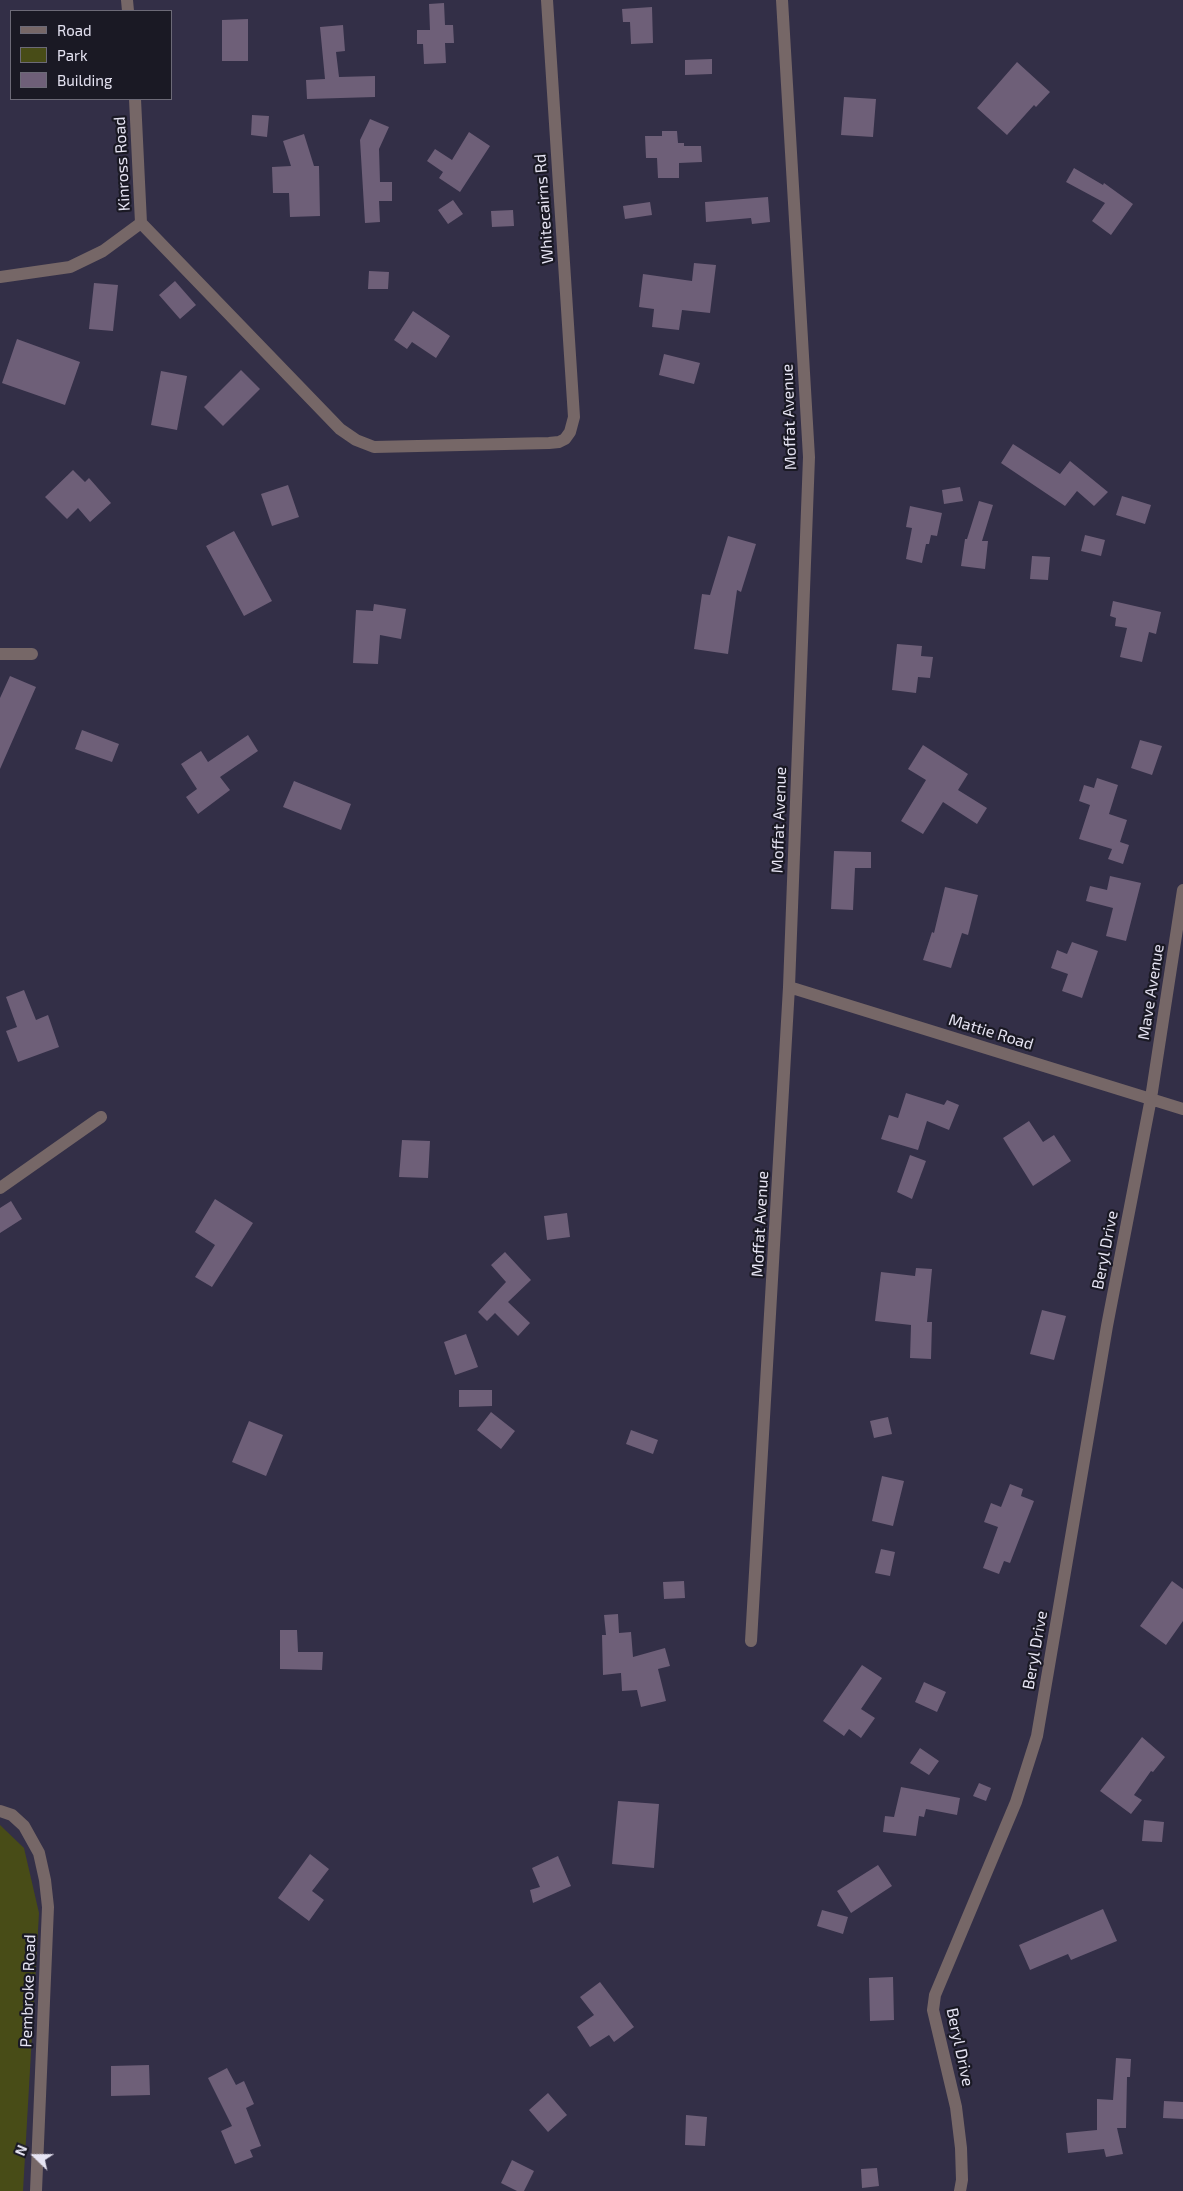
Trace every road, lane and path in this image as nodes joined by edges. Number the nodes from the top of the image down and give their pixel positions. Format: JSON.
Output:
{"nodes":[{"id":1,"x":547,"y":0,"type":"edge"},
{"id":2,"x":782,"y":0,"type":"edge"},
{"id":3,"x":134,"y":100,"type":"edge"},
{"id":4,"x":141,"y":223,"type":"junction"},
{"id":5,"x":0,"y":277,"type":"edge"},
{"id":6,"x":0,"y":654,"type":"edge"},
{"id":7,"x":32,"y":654,"type":"dead end"},
{"id":8,"x":1183,"y":890,"type":"edge"},
{"id":9,"x":789,"y":987,"type":"junction"},
{"id":10,"x":1151,"y":1098,"type":"junction"},
{"id":11,"x":1183,"y":1109,"type":"edge"},
{"id":12,"x":102,"y":1117,"type":"dead end"},
{"id":13,"x":0,"y":1188,"type":"edge"},
{"id":14,"x":751,"y":1641,"type":"dead end"},
{"id":15,"x":0,"y":1811,"type":"edge"},
{"id":16,"x":36,"y":2191,"type":"edge"},
{"id":17,"x":960,"y":2191,"type":"edge"}],
"edges":[{"from":1,"to":4,"type":"street","name":"Whitecairns Rd"},
{"from":2,"to":9,"type":"street","name":"Moffat Avenue"},
{"from":3,"to":4,"type":"street","name":"Kinross Road"},
{"from":4,"to":5,"type":"street","name":"Kinross Road"},
{"from":6,"to":7,"type":"street"},
{"from":8,"to":10,"type":"street","name":"Mave Avenue"},
{"from":9,"to":10,"type":"street","name":"Mattie Road"},
{"from":9,"to":14,"type":"street","name":"Moffat Avenue"},
{"from":10,"to":11,"type":"street","name":"Mattie Road"},
{"from":10,"to":17,"type":"street","name":"Beryl Drive"},
{"from":12,"to":13,"type":"street"},
{"from":15,"to":16,"type":"street","name":"Pembroke Road"}]}
